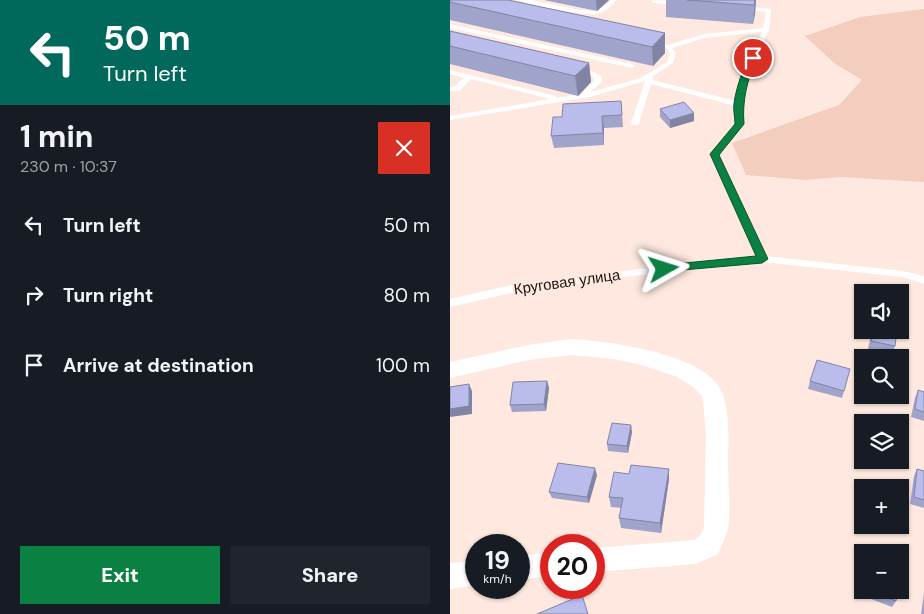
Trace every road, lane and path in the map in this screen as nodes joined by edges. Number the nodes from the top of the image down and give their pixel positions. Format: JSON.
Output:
{"nodes":[{"id":1,"x":522,"y":0,"type":"edge"},
{"id":2,"x":613,"y":0,"type":"edge"},
{"id":3,"x":654,"y":1,"type":"edge"},
{"id":4,"x":682,"y":3,"type":"dead end"},
{"id":5,"x":731,"y":7,"type":"edge"},
{"id":6,"x":450,"y":26,"type":"edge"},
{"id":7,"x":766,"y":30,"type":"junction"},
{"id":8,"x":648,"y":41,"type":"edge"},
{"id":9,"x":668,"y":47,"type":"junction"},
{"id":10,"x":632,"y":66,"type":"dead end"},
{"id":11,"x":608,"y":67,"type":"junction"},
{"id":12,"x":573,"y":69,"type":"edge"},
{"id":13,"x":450,"y":72,"type":"edge"},
{"id":14,"x":469,"y":77,"type":"junction"},
{"id":15,"x":598,"y":77,"type":"junction"},
{"id":16,"x":650,"y":78,"type":"junction"},
{"id":17,"x":450,"y":89,"type":"edge"},
{"id":18,"x":583,"y":96,"type":"junction"},
{"id":19,"x":559,"y":99,"type":"junction"},
{"id":20,"x":738,"y":104,"type":"junction"},
{"id":21,"x":450,"y":118,"type":"edge"},
{"id":22,"x":636,"y":123,"type":"dead end"},
{"id":23,"x":762,"y":259,"type":"junction"},
{"id":24,"x":924,"y":280,"type":"edge"},
{"id":25,"x":450,"y":302,"type":"edge"},
{"id":26,"x":450,"y":370,"type":"edge"},
{"id":27,"x":681,"y":370,"type":"joint"},
{"id":28,"x":605,"y":559,"type":"edge"},
{"id":29,"x":465,"y":574,"type":"edge"},
{"id":30,"x":450,"y":576,"type":"edge"}],
"edges":[{"from":1,"to":2,"type":"lane"},
{"from":3,"to":4,"type":"lane"},
{"from":5,"to":7,"type":"lane"},
{"from":6,"to":11,"type":"lane"},
{"from":7,"to":9,"type":"lane"},
{"from":7,"to":20,"type":"lane"},
{"from":8,"to":9,"type":"lane"},
{"from":9,"to":16,"type":"lane"},
{"from":10,"to":11,"type":"lane"},
{"from":11,"to":15,"type":"lane"},
{"from":12,"to":15,"type":"lane"},
{"from":13,"to":14,"type":"lane"},
{"from":14,"to":17,"type":"lane"},
{"from":14,"to":19,"type":"lane"},
{"from":15,"to":18,"type":"lane"},
{"from":16,"to":18,"type":"lane"},
{"from":16,"to":20,"type":"lane"},
{"from":16,"to":22,"type":"lane"},
{"from":18,"to":19,"type":"lane"},
{"from":19,"to":21,"type":"lane"},
{"from":20,"to":23,"type":"lane"},
{"from":23,"to":24,"type":"lane","name":"Круговая улица"},
{"from":23,"to":25,"type":"lane","name":"Круговая улица"},
{"from":26,"to":27,"type":"street"},
{"from":27,"to":28,"type":"street"},
{"from":29,"to":30,"type":"street"}]}
